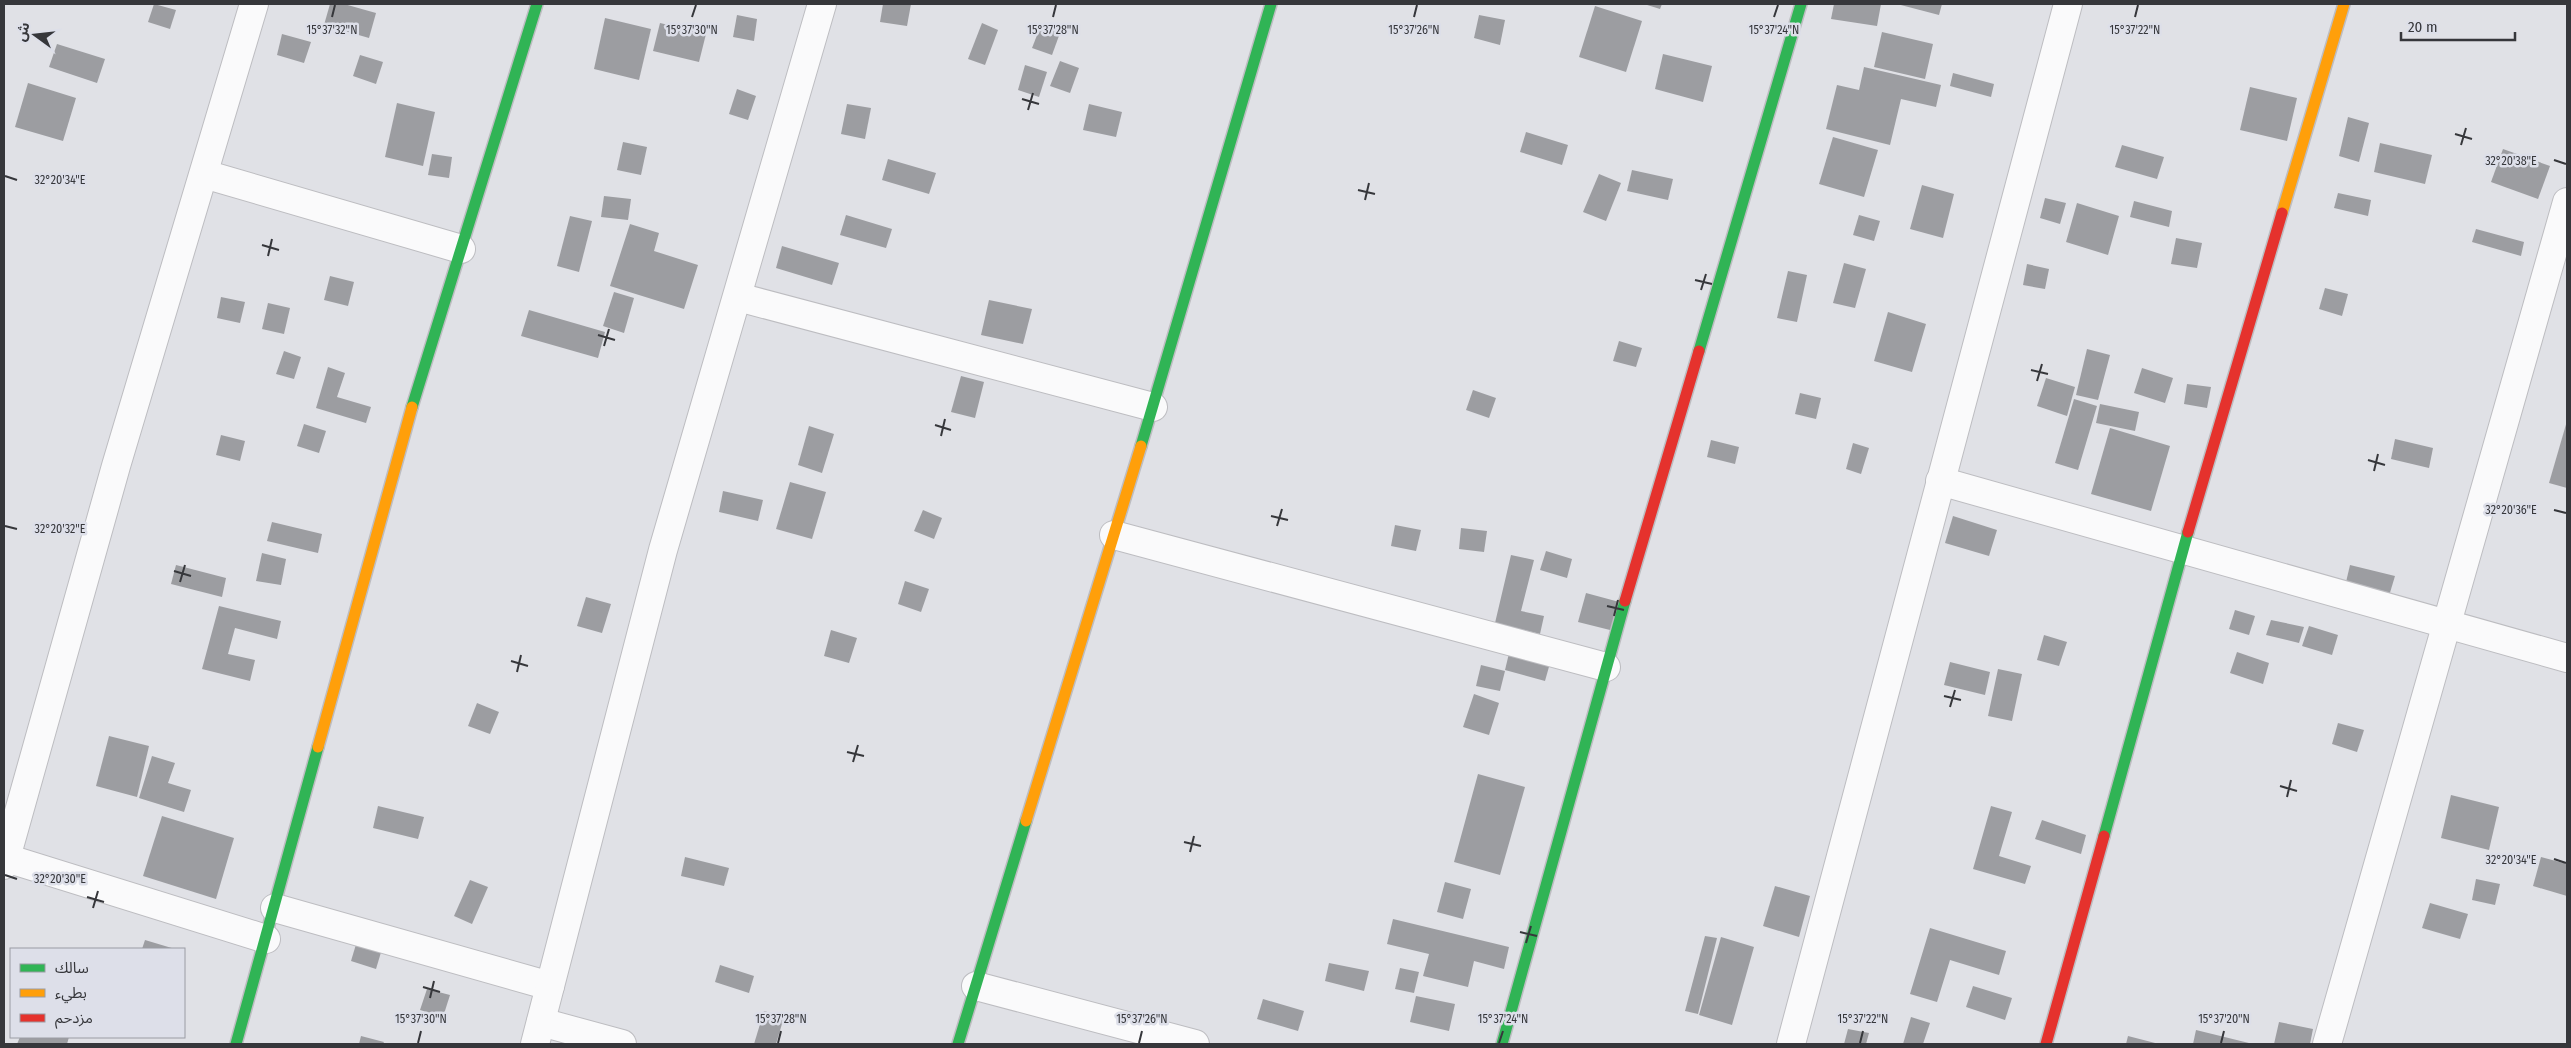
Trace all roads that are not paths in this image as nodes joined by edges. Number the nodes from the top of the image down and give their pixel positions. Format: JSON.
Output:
{"nodes":[{"id":1,"x":254,"y":4,"type":"edge"},
{"id":2,"x":537,"y":4,"type":"edge"},
{"id":3,"x":822,"y":4,"type":"edge"},
{"id":4,"x":1271,"y":4,"type":"edge"},
{"id":5,"x":1801,"y":4,"type":"edge"},
{"id":6,"x":2068,"y":4,"type":"edge"},
{"id":7,"x":2344,"y":4,"type":"edge"},
{"id":8,"x":204,"y":174,"type":"junction"},
{"id":9,"x":2567,"y":202,"type":"edge"},
{"id":10,"x":461,"y":249,"type":"junction"},
{"id":11,"x":738,"y":297,"type":"junction"},
{"id":12,"x":1153,"y":407,"type":"junction"},
{"id":13,"x":1940,"y":481,"type":"junction"},
{"id":14,"x":1114,"y":535,"type":"junction"},
{"id":15,"x":2183,"y":549,"type":"junction"},
{"id":16,"x":2447,"y":624,"type":"junction"},
{"id":17,"x":2567,"y":658,"type":"edge"},
{"id":18,"x":1606,"y":667,"type":"junction"},
{"id":19,"x":5,"y":861,"type":"edge"},
{"id":20,"x":275,"y":908,"type":"junction"},
{"id":21,"x":266,"y":939,"type":"junction"},
{"id":22,"x":550,"y":986,"type":"junction"},
{"id":23,"x":976,"y":986,"type":"junction"},
{"id":24,"x":538,"y":1033,"type":"edge"},
{"id":25,"x":236,"y":1044,"type":"edge"},
{"id":26,"x":622,"y":1044,"type":"edge"},
{"id":27,"x":958,"y":1044,"type":"edge"},
{"id":28,"x":1195,"y":1044,"type":"edge"},
{"id":29,"x":1502,"y":1044,"type":"edge"},
{"id":30,"x":1791,"y":1044,"type":"edge"},
{"id":31,"x":2046,"y":1044,"type":"edge"},
{"id":32,"x":2327,"y":1044,"type":"edge"}],
"edges":[{"from":1,"to":8,"type":"street"},
{"from":2,"to":10,"type":"street"},
{"from":3,"to":11,"type":"street"},
{"from":4,"to":12,"type":"street"},
{"from":5,"to":18,"type":"street"},
{"from":6,"to":13,"type":"street"},
{"from":7,"to":15,"type":"street"},
{"from":8,"to":10,"type":"street"},
{"from":8,"to":19,"type":"street"},
{"from":9,"to":16,"type":"street"},
{"from":10,"to":20,"type":"street"},
{"from":11,"to":12,"type":"street"},
{"from":11,"to":22,"type":"street"},
{"from":12,"to":14,"type":"street"},
{"from":13,"to":15,"type":"street"},
{"from":13,"to":30,"type":"street"},
{"from":14,"to":18,"type":"street"},
{"from":14,"to":23,"type":"street"},
{"from":15,"to":16,"type":"street"},
{"from":15,"to":31,"type":"street"},
{"from":16,"to":17,"type":"street"},
{"from":16,"to":32,"type":"street"},
{"from":18,"to":29,"type":"street"},
{"from":19,"to":21,"type":"street"},
{"from":20,"to":21,"type":"street"},
{"from":20,"to":22,"type":"street"},
{"from":21,"to":25,"type":"street"},
{"from":22,"to":24,"type":"street"},
{"from":23,"to":27,"type":"street"},
{"from":23,"to":28,"type":"street"},
{"from":24,"to":26,"type":"street"}]}
